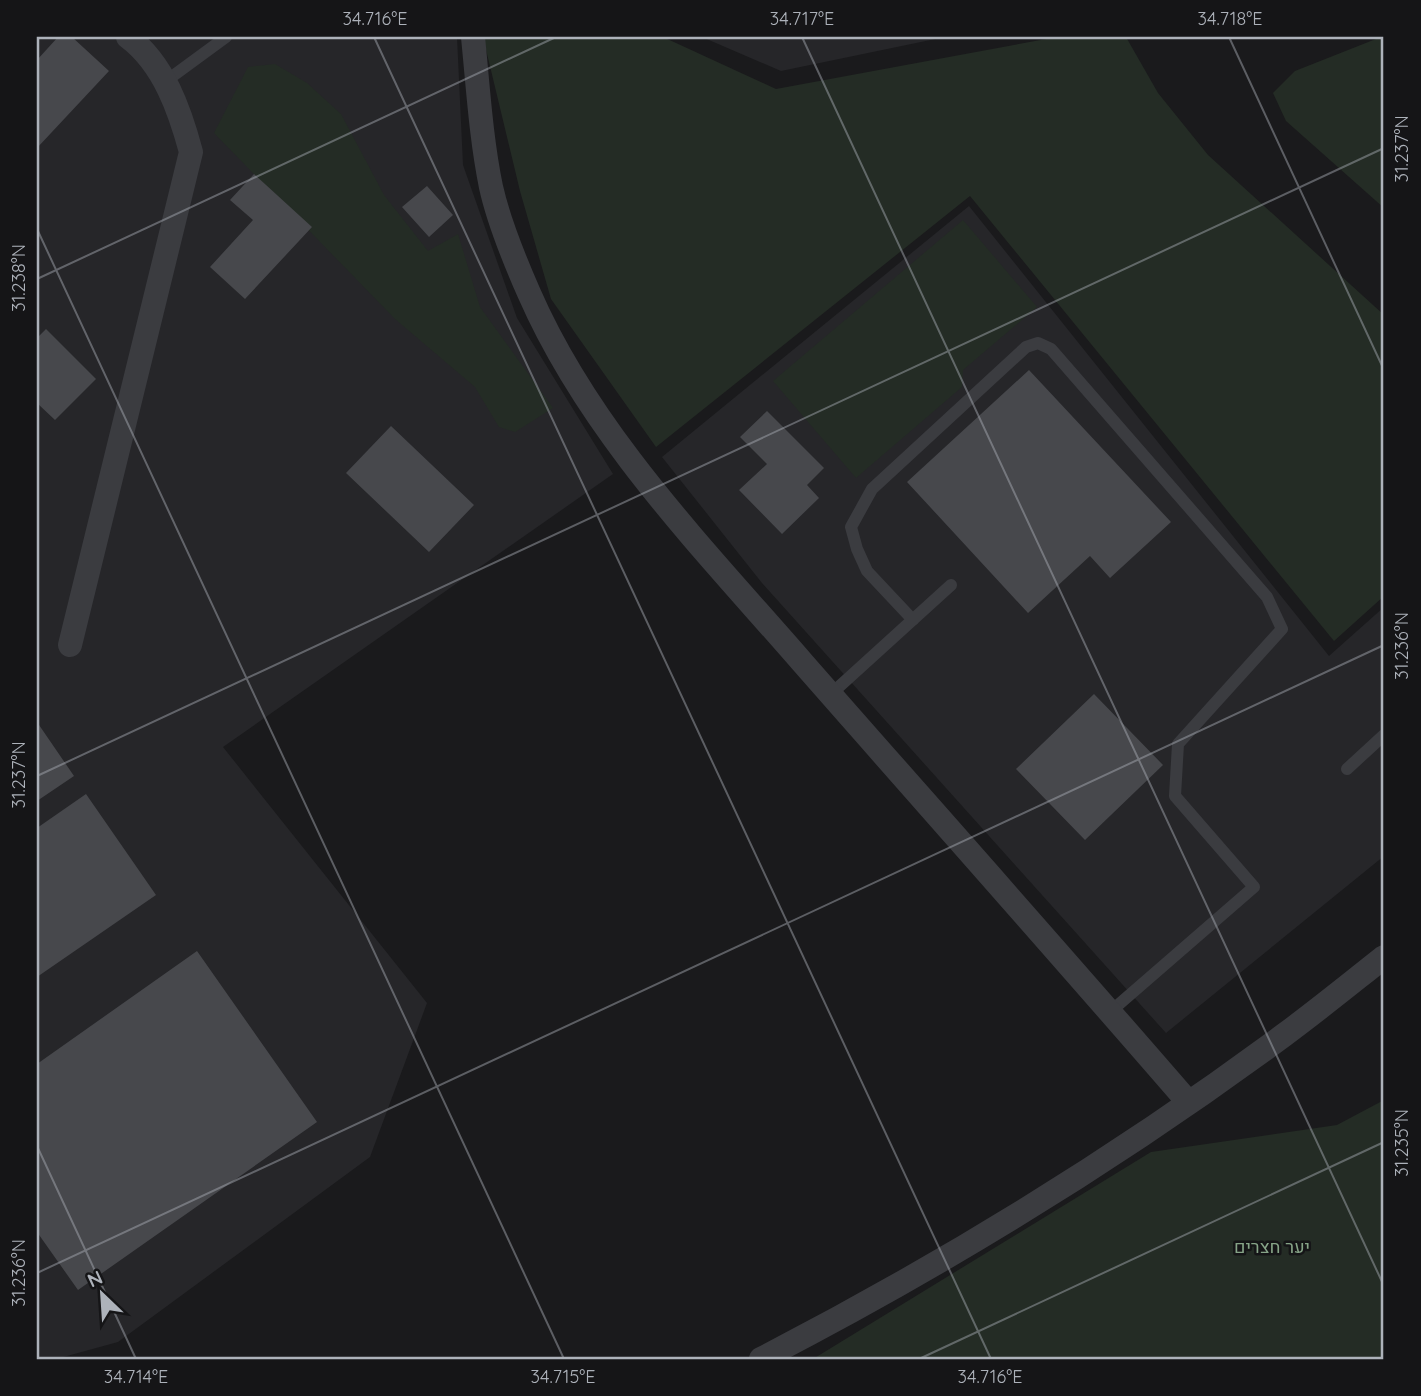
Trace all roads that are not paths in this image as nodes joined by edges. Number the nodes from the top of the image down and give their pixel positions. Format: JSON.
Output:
{"nodes":[{"id":1,"x":128,"y":37,"type":"edge"},
{"id":2,"x":226,"y":37,"type":"edge"},
{"id":3,"x":473,"y":37,"type":"edge"},
{"id":4,"x":166,"y":81,"type":"junction"},
{"id":5,"x":951,"y":585,"type":"dead end"},
{"id":6,"x":913,"y":620,"type":"junction"},
{"id":7,"x":70,"y":645,"type":"dead end"},
{"id":8,"x":831,"y":694,"type":"junction"},
{"id":9,"x":1384,"y":735,"type":"edge"},
{"id":10,"x":1347,"y":769,"type":"dead end"},
{"id":11,"x":1384,"y":957,"type":"edge"},
{"id":12,"x":1110,"y":1012,"type":"junction"},
{"id":13,"x":1189,"y":1102,"type":"junction"},
{"id":14,"x":761,"y":1359,"type":"edge"}],
"edges":[{"from":1,"to":4,"type":"street"},
{"from":2,"to":4,"type":"lane"},
{"from":3,"to":8,"type":"street"},
{"from":4,"to":7,"type":"street"},
{"from":5,"to":6,"type":"lane"},
{"from":6,"to":8,"type":"lane"},
{"from":6,"to":12,"type":"lane"},
{"from":8,"to":12,"type":"street"},
{"from":9,"to":10,"type":"lane"},
{"from":11,"to":13,"type":"street"},
{"from":12,"to":13,"type":"street"},
{"from":13,"to":14,"type":"street"}]}
